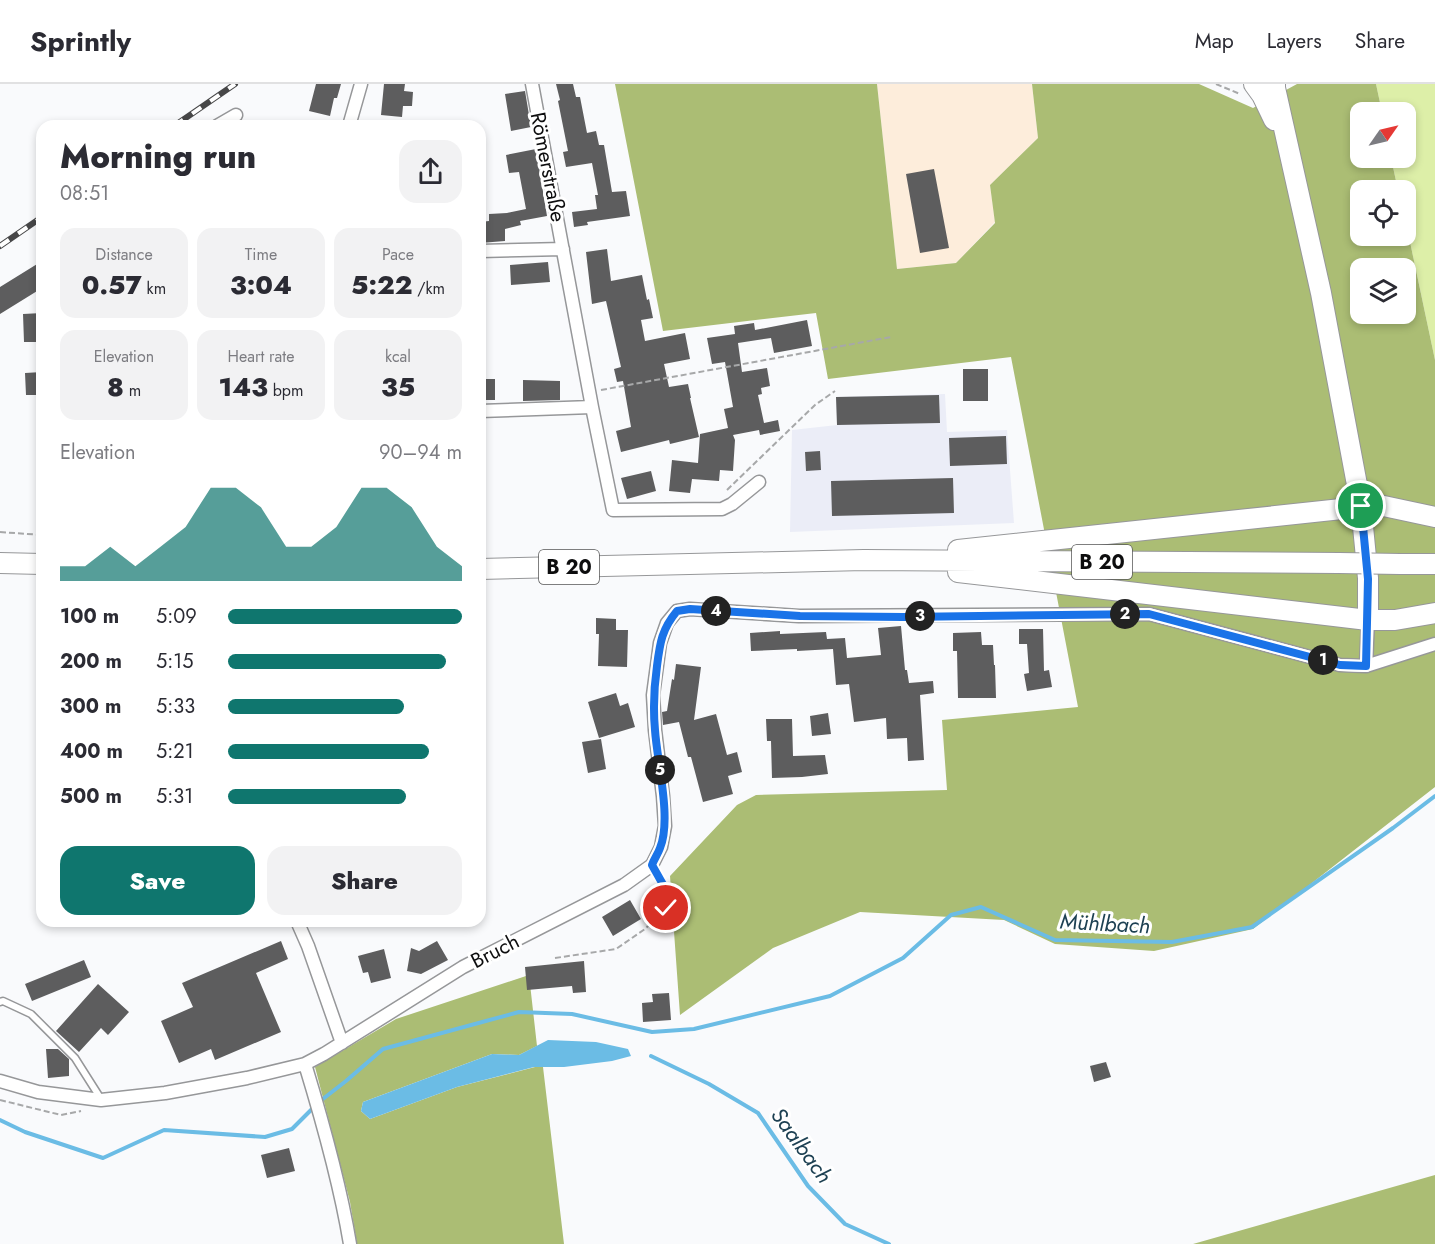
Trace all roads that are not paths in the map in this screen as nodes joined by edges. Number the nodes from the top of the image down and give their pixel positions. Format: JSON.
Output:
{"nodes":[{"id":1,"x":361,"y":84,"type":"edge"},
{"id":2,"x":532,"y":84,"type":"edge"},
{"id":3,"x":1254,"y":84,"type":"edge"},
{"id":4,"x":1275,"y":84,"type":"edge"},
{"id":5,"x":236,"y":115,"type":"dead end"},
{"id":6,"x":227,"y":120,"type":"edge"},
{"id":7,"x":351,"y":120,"type":"edge"},
{"id":8,"x":1288,"y":149,"type":"junction"},
{"id":9,"x":563,"y":249,"type":"junction"},
{"id":10,"x":486,"y":250,"type":"edge"},
{"id":11,"x":592,"y":407,"type":"junction"},
{"id":12,"x":486,"y":411,"type":"edge"},
{"id":13,"x":759,"y":483,"type":"dead end"},
{"id":14,"x":1361,"y":506,"type":"junction"},
{"id":15,"x":1435,"y":517,"type":"edge"},
{"id":16,"x":864,"y":560,"type":"junction"},
{"id":17,"x":0,"y":563,"type":"edge"},
{"id":18,"x":36,"y":564,"type":"edge"},
{"id":19,"x":1435,"y":564,"type":"edge"},
{"id":20,"x":486,"y":569,"type":"edge"},
{"id":21,"x":1435,"y":613,"type":"edge"},
{"id":22,"x":1368,"y":620,"type":"junction"},
{"id":23,"x":1435,"y":644,"type":"edge"},
{"id":24,"x":1366,"y":666,"type":"junction"},
{"id":25,"x":300,"y":927,"type":"edge"},
{"id":26,"x":0,"y":1002,"type":"edge"},
{"id":27,"x":342,"y":1043,"type":"junction"},
{"id":28,"x":305,"y":1064,"type":"junction"},
{"id":29,"x":0,"y":1081,"type":"edge"},
{"id":30,"x":101,"y":1100,"type":"junction"},
{"id":31,"x":350,"y":1244,"type":"edge"}],
"edges":[{"from":1,"to":7,"type":"street"},
{"from":2,"to":9,"type":"street","name":"Römerstraße"},
{"from":3,"to":8,"type":"main road"},
{"from":4,"to":8,"type":"main road"},
{"from":5,"to":6,"type":"street"},
{"from":8,"to":14,"type":"main road"},
{"from":9,"to":10,"type":"street","name":"Römerstraße"},
{"from":9,"to":11,"type":"street","name":"Römerstraße"},
{"from":11,"to":12,"type":"street"},
{"from":11,"to":13,"type":"street","name":"Römerstraße"},
{"from":14,"to":15,"type":"main road"},
{"from":14,"to":16,"type":"main road"},
{"from":14,"to":22,"type":"main road"},
{"from":16,"to":19,"type":"main road","number":"B 20","bridge":true},
{"from":16,"to":20,"type":"main road","number":"B 20"},
{"from":16,"to":22,"type":"main road"},
{"from":17,"to":18,"type":"main road"},
{"from":21,"to":22,"type":"main road"},
{"from":22,"to":24,"type":"street"},
{"from":23,"to":24,"type":"street"},
{"from":24,"to":27,"type":"street","name":"Bruch"},
{"from":25,"to":27,"type":"street"},
{"from":26,"to":30,"type":"lane"},
{"from":27,"to":28,"type":"street","name":"Bruch"},
{"from":28,"to":30,"type":"street","name":"Bruch"},
{"from":28,"to":31,"type":"street"},
{"from":29,"to":30,"type":"street","name":"Bruch"}]}
